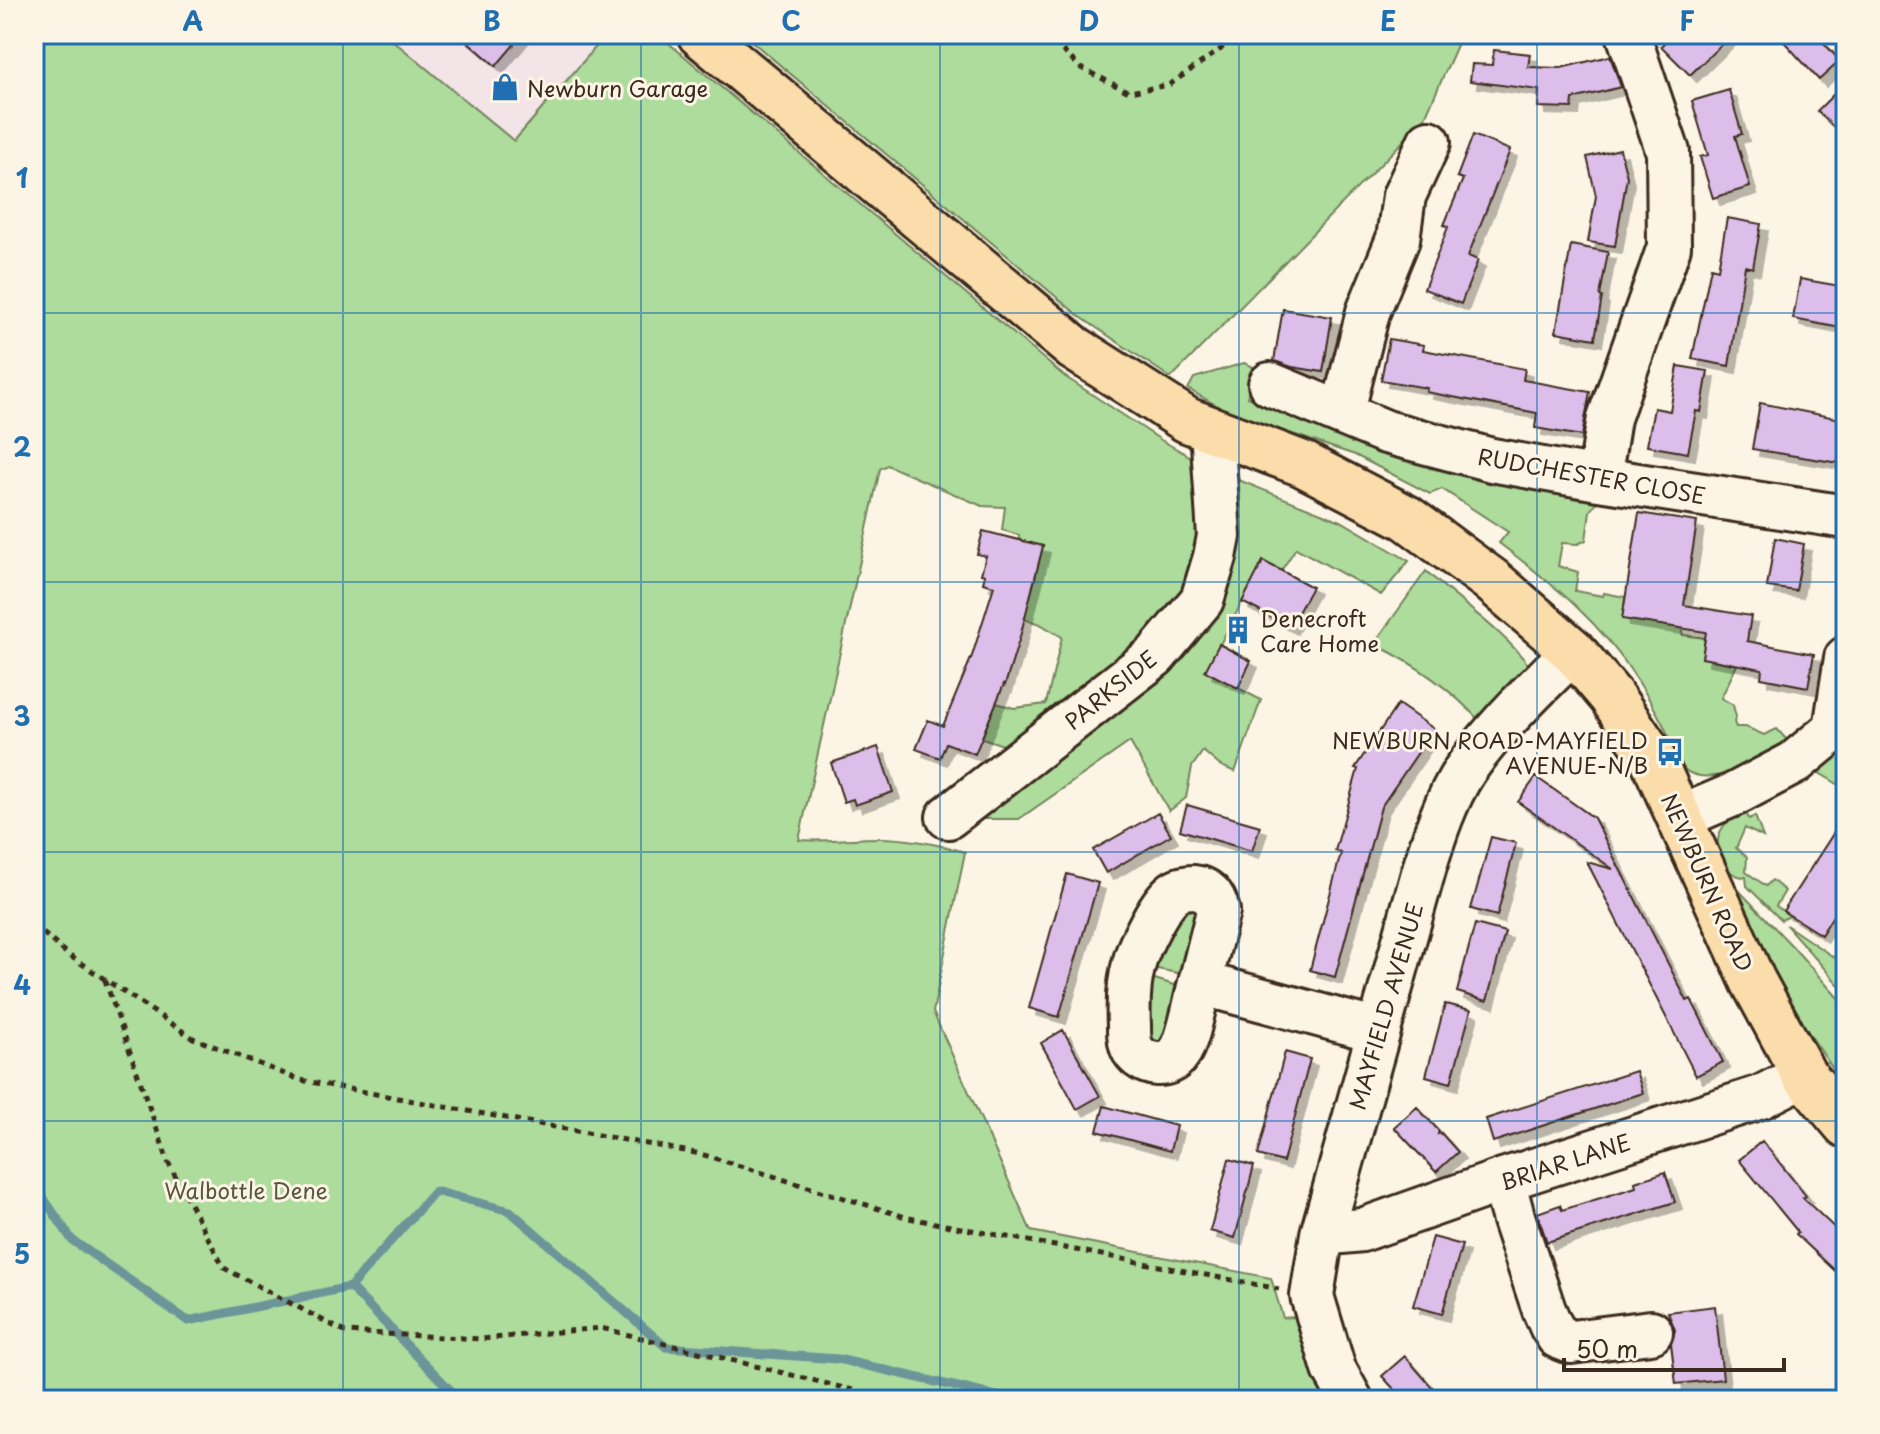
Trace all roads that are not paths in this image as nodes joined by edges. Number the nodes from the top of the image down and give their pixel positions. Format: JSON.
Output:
{"nodes":[{"id":1,"x":700,"y":34,"type":"edge"},
{"id":2,"x":1628,"y":34,"type":"edge"},
{"id":3,"x":1429,"y":142,"type":"dead end"},
{"id":4,"x":1270,"y":384,"type":"dead end"},
{"id":5,"x":1342,"y":414,"type":"junction"},
{"id":6,"x":1212,"y":429,"type":"junction"},
{"id":7,"x":1599,"y":479,"type":"junction"},
{"id":8,"x":1846,"y":517,"type":"edge"},
{"id":9,"x":1573,"y":651,"type":"junction"},
{"id":10,"x":1846,"y":658,"type":"edge"},
{"id":11,"x":948,"y":817,"type":"dead end"},
{"id":12,"x":1679,"y":818,"type":"junction"},
{"id":13,"x":1200,"y":983,"type":"dead end"},
{"id":14,"x":1378,"y":1031,"type":"junction"},
{"id":15,"x":1804,"y":1075,"type":"junction"},
{"id":16,"x":1846,"y":1125,"type":"edge"},
{"id":17,"x":1503,"y":1180,"type":"junction"},
{"id":18,"x":1322,"y":1234,"type":"junction"},
{"id":19,"x":1651,"y":1332,"type":"dead end"},
{"id":20,"x":1351,"y":1400,"type":"edge"}],
"edges":[{"from":1,"to":6,"type":"main road","name":"NEWBURN ROAD"},
{"from":2,"to":7,"type":"street"},
{"from":3,"to":5,"type":"street"},
{"from":4,"to":5,"type":"street","name":"RUDCHESTER CLOSE"},
{"from":5,"to":7,"type":"street","name":"RUDCHESTER CLOSE"},
{"from":6,"to":9,"type":"main road","name":"NEWBURN ROAD"},
{"from":6,"to":11,"type":"street","name":"PARKSIDE"},
{"from":7,"to":8,"type":"street","name":"RUDCHESTER CLOSE"},
{"from":9,"to":12,"type":"main road","name":"NEWBURN ROAD"},
{"from":9,"to":14,"type":"street","name":"MAYFIELD AVENUE"},
{"from":10,"to":12,"type":"street"},
{"from":12,"to":15,"type":"main road","name":"NEWBURN ROAD"},
{"from":13,"to":14,"type":"street"},
{"from":14,"to":18,"type":"street","name":"MAYFIELD AVENUE"},
{"from":15,"to":16,"type":"main road","name":"NEWBURN ROAD"},
{"from":15,"to":17,"type":"street","name":"BRIAR LANE"},
{"from":17,"to":18,"type":"street","name":"BRIAR LANE"},
{"from":17,"to":19,"type":"street"},
{"from":18,"to":20,"type":"street","name":"MAYFIELD AVENUE"}]}
